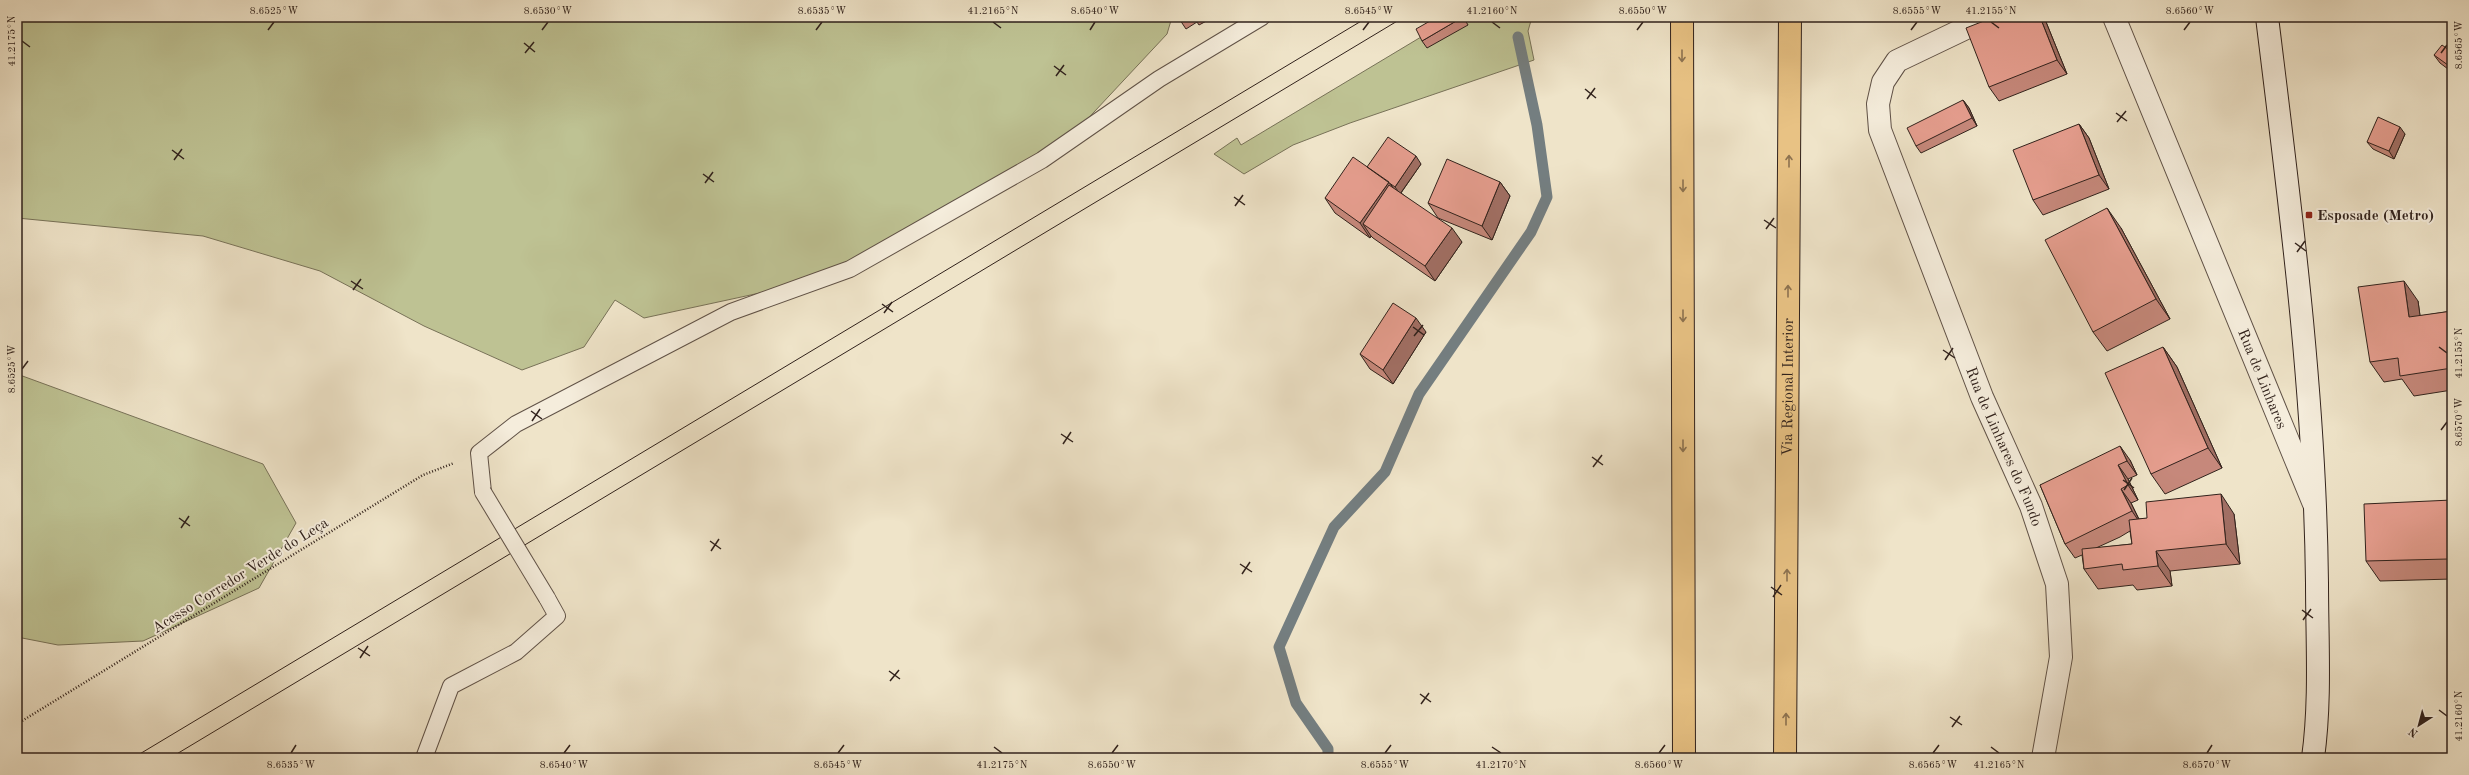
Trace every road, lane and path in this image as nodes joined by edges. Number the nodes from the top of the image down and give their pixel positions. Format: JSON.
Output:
{"nodes":[{"id":1,"x":1262,"y":17,"type":"edge"},
{"id":2,"x":1682,"y":17,"type":"edge"},
{"id":3,"x":1790,"y":17,"type":"edge"},
{"id":4,"x":1988,"y":17,"type":"edge"},
{"id":5,"x":2114,"y":17,"type":"edge"},
{"id":6,"x":2267,"y":17,"type":"edge"},
{"id":7,"x":479,"y":454,"type":"junction"},
{"id":8,"x":2316,"y":509,"type":"junction"},
{"id":9,"x":17,"y":724,"type":"edge"},
{"id":10,"x":424,"y":758,"type":"edge"},
{"id":11,"x":1684,"y":758,"type":"edge"},
{"id":12,"x":1786,"y":758,"type":"edge"},
{"id":13,"x":2043,"y":758,"type":"edge"},
{"id":14,"x":2313,"y":758,"type":"edge"}],
"edges":[{"from":1,"to":7,"type":"lane"},
{"from":2,"to":11,"type":"highway","one_way":true},
{"from":12,"to":3,"type":"highway","name":"Via Regional Interior","one_way":true},
{"from":4,"to":13,"type":"street","name":"Rua de Linhares do Fundo"},
{"from":5,"to":8,"type":"street","name":"Rua de Linhares"},
{"from":6,"to":8,"type":"street"},
{"from":7,"to":9,"type":"path","name":"Acesso Corredor Verde do Leça"},
{"from":7,"to":10,"type":"lane","bridge":true},
{"from":8,"to":14,"type":"street","name":"Rua de Linhares"}]}
